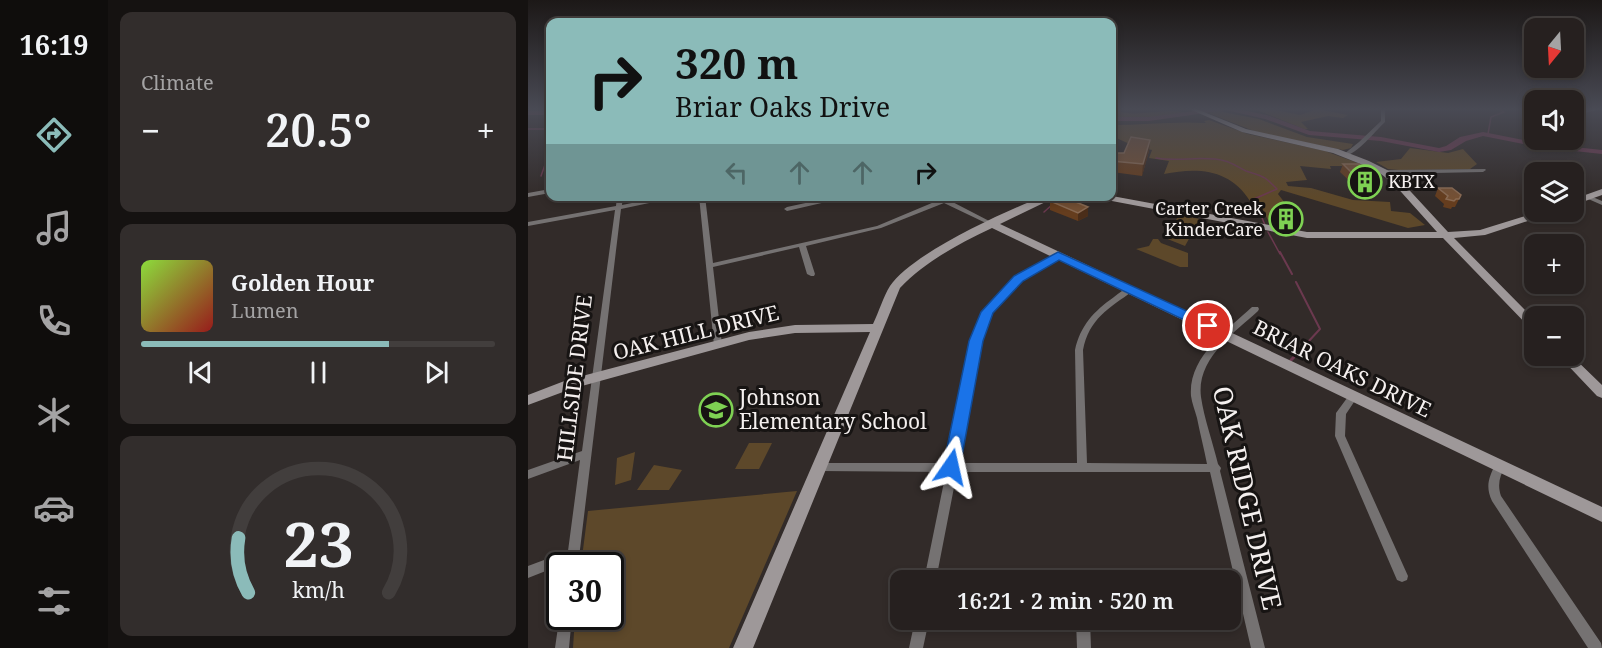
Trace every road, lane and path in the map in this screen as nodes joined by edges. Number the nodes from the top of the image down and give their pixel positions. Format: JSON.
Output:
{"nodes":[{"id":1,"x":1275,"y":138,"type":"edge"},
{"id":2,"x":1366,"y":138,"type":"edge"},
{"id":3,"x":1346,"y":155,"type":"junction"},
{"id":4,"x":1483,"y":170,"type":"dead end"},
{"id":5,"x":1384,"y":172,"type":"junction"},
{"id":6,"x":546,"y":192,"type":"edge"},
{"id":7,"x":1602,"y":192,"type":"edge"},
{"id":8,"x":528,"y":195,"type":"edge"},
{"id":9,"x":1588,"y":197,"type":"junction"},
{"id":10,"x":1584,"y":198,"type":"edge"},
{"id":11,"x":1116,"y":199,"type":"edge"},
{"id":12,"x":703,"y":201,"type":"edge"},
{"id":13,"x":825,"y":201,"type":"edge"},
{"id":14,"x":943,"y":201,"type":"joint"},
{"id":15,"x":1043,"y":201,"type":"edge"},
{"id":16,"x":620,"y":202,"type":"edge"},
{"id":17,"x":1602,"y":203,"type":"edge"},
{"id":18,"x":787,"y":209,"type":"dead end"},
{"id":19,"x":1524,"y":219,"type":"edge"},
{"id":20,"x":528,"y":224,"type":"edge"},
{"id":21,"x":993,"y":224,"type":"junction"},
{"id":22,"x":1446,"y":236,"type":"junction"},
{"id":23,"x":802,"y":245,"type":"junction"},
{"id":24,"x":1058,"y":255,"type":"junction"},
{"id":25,"x":710,"y":266,"type":"junction"},
{"id":26,"x":811,"y":274,"type":"dead end"},
{"id":27,"x":1130,"y":289,"type":"junction"},
{"id":28,"x":1255,"y":309,"type":"dead end"},
{"id":29,"x":1524,"y":315,"type":"edge"},
{"id":30,"x":877,"y":328,"type":"junction"},
{"id":31,"x":1227,"y":336,"type":"junction"},
{"id":32,"x":718,"y":345,"type":"junction"},
{"id":33,"x":1575,"y":366,"type":"edge"},
{"id":34,"x":595,"y":378,"type":"junction"},
{"id":35,"x":1602,"y":393,"type":"edge"},
{"id":36,"x":1353,"y":396,"type":"junction"},
{"id":37,"x":528,"y":400,"type":"edge"},
{"id":38,"x":586,"y":454,"type":"junction"},
{"id":39,"x":1500,"y":466,"type":"junction"},
{"id":40,"x":819,"y":467,"type":"junction"},
{"id":41,"x":951,"y":467,"type":"junction"},
{"id":42,"x":1082,"y":468,"type":"junction"},
{"id":43,"x":1216,"y":468,"type":"junction"},
{"id":44,"x":528,"y":475,"type":"edge"},
{"id":45,"x":1602,"y":515,"type":"edge"},
{"id":46,"x":574,"y":552,"type":"edge"},
{"id":47,"x":546,"y":567,"type":"edge"},
{"id":48,"x":932,"y":570,"type":"edge"},
{"id":49,"x":528,"y":572,"type":"edge"},
{"id":50,"x":1402,"y":576,"type":"dead end"},
{"id":51,"x":1241,"y":600,"type":"edge"},
{"id":52,"x":1246,"y":600,"type":"junction"},
{"id":53,"x":564,"y":630,"type":"edge"},
{"id":54,"x":920,"y":630,"type":"edge"},
{"id":55,"x":1083,"y":630,"type":"edge"},
{"id":56,"x":562,"y":648,"type":"edge"},
{"id":57,"x":743,"y":648,"type":"edge"},
{"id":58,"x":916,"y":648,"type":"edge"},
{"id":59,"x":1084,"y":648,"type":"edge"},
{"id":60,"x":1258,"y":648,"type":"edge"},
{"id":61,"x":1596,"y":648,"type":"edge"}],
"edges":[{"from":1,"to":3,"type":"street"},
{"from":2,"to":3,"type":"street"},
{"from":3,"to":5,"type":"street"},
{"from":4,"to":5,"type":"street"},
{"from":5,"to":22,"type":"street"},
{"from":6,"to":8,"type":"street"},
{"from":7,"to":9,"type":"street"},
{"from":9,"to":10,"type":"street"},
{"from":9,"to":17,"type":"street"},
{"from":11,"to":22,"type":"street"},
{"from":12,"to":25,"type":"street"},
{"from":13,"to":18,"type":"street"},
{"from":14,"to":21,"type":"street","name":"BRIAR OAKS DRIVE"},
{"from":14,"to":23,"type":"street"},
{"from":15,"to":21,"type":"street"},
{"from":16,"to":20,"type":"street"},
{"from":16,"to":34,"type":"street","name":"HILLSIDE DRIVE"},
{"from":19,"to":22,"type":"street"},
{"from":21,"to":24,"type":"street","name":"BRIAR OAKS DRIVE"},
{"from":21,"to":30,"type":"street"},
{"from":22,"to":29,"type":"street"},
{"from":23,"to":25,"type":"street"},
{"from":23,"to":26,"type":"street"},
{"from":24,"to":27,"type":"street","name":"BRIAR OAKS DRIVE"},
{"from":24,"to":41,"type":"street"},
{"from":25,"to":32,"type":"street"},
{"from":27,"to":31,"type":"street","name":"BRIAR OAKS DRIVE"},
{"from":27,"to":42,"type":"street"},
{"from":28,"to":31,"type":"street","name":"OAK RIDGE DRIVE"},
{"from":30,"to":32,"type":"street","name":"OAK HILL DRIVE"},
{"from":30,"to":40,"type":"street"},
{"from":31,"to":36,"type":"street","name":"BRIAR OAKS DRIVE"},
{"from":31,"to":43,"type":"street","name":"OAK RIDGE DRIVE"},
{"from":32,"to":34,"type":"street","name":"OAK HILL DRIVE"},
{"from":33,"to":35,"type":"street"},
{"from":34,"to":37,"type":"street","name":"OAK HILL DRIVE"},
{"from":34,"to":38,"type":"street","name":"HILLSIDE DRIVE"},
{"from":36,"to":39,"type":"street","name":"BRIAR OAKS DRIVE"},
{"from":36,"to":50,"type":"street"},
{"from":38,"to":44,"type":"street"},
{"from":38,"to":46,"type":"street","name":"HILLSIDE DRIVE"},
{"from":39,"to":45,"type":"street","name":"BRIAR OAKS DRIVE"},
{"from":39,"to":61,"type":"street"},
{"from":40,"to":41,"type":"street"},
{"from":40,"to":57,"type":"street"},
{"from":41,"to":42,"type":"street"},
{"from":41,"to":48,"type":"street"},
{"from":42,"to":43,"type":"street"},
{"from":43,"to":52,"type":"street","name":"OAK RIDGE DRIVE"},
{"from":47,"to":49,"type":"street"},
{"from":51,"to":52,"type":"street"},
{"from":52,"to":60,"type":"street","name":"OAK RIDGE DRIVE"},
{"from":53,"to":56,"type":"street"},
{"from":54,"to":58,"type":"street"},
{"from":55,"to":59,"type":"street"}]}
